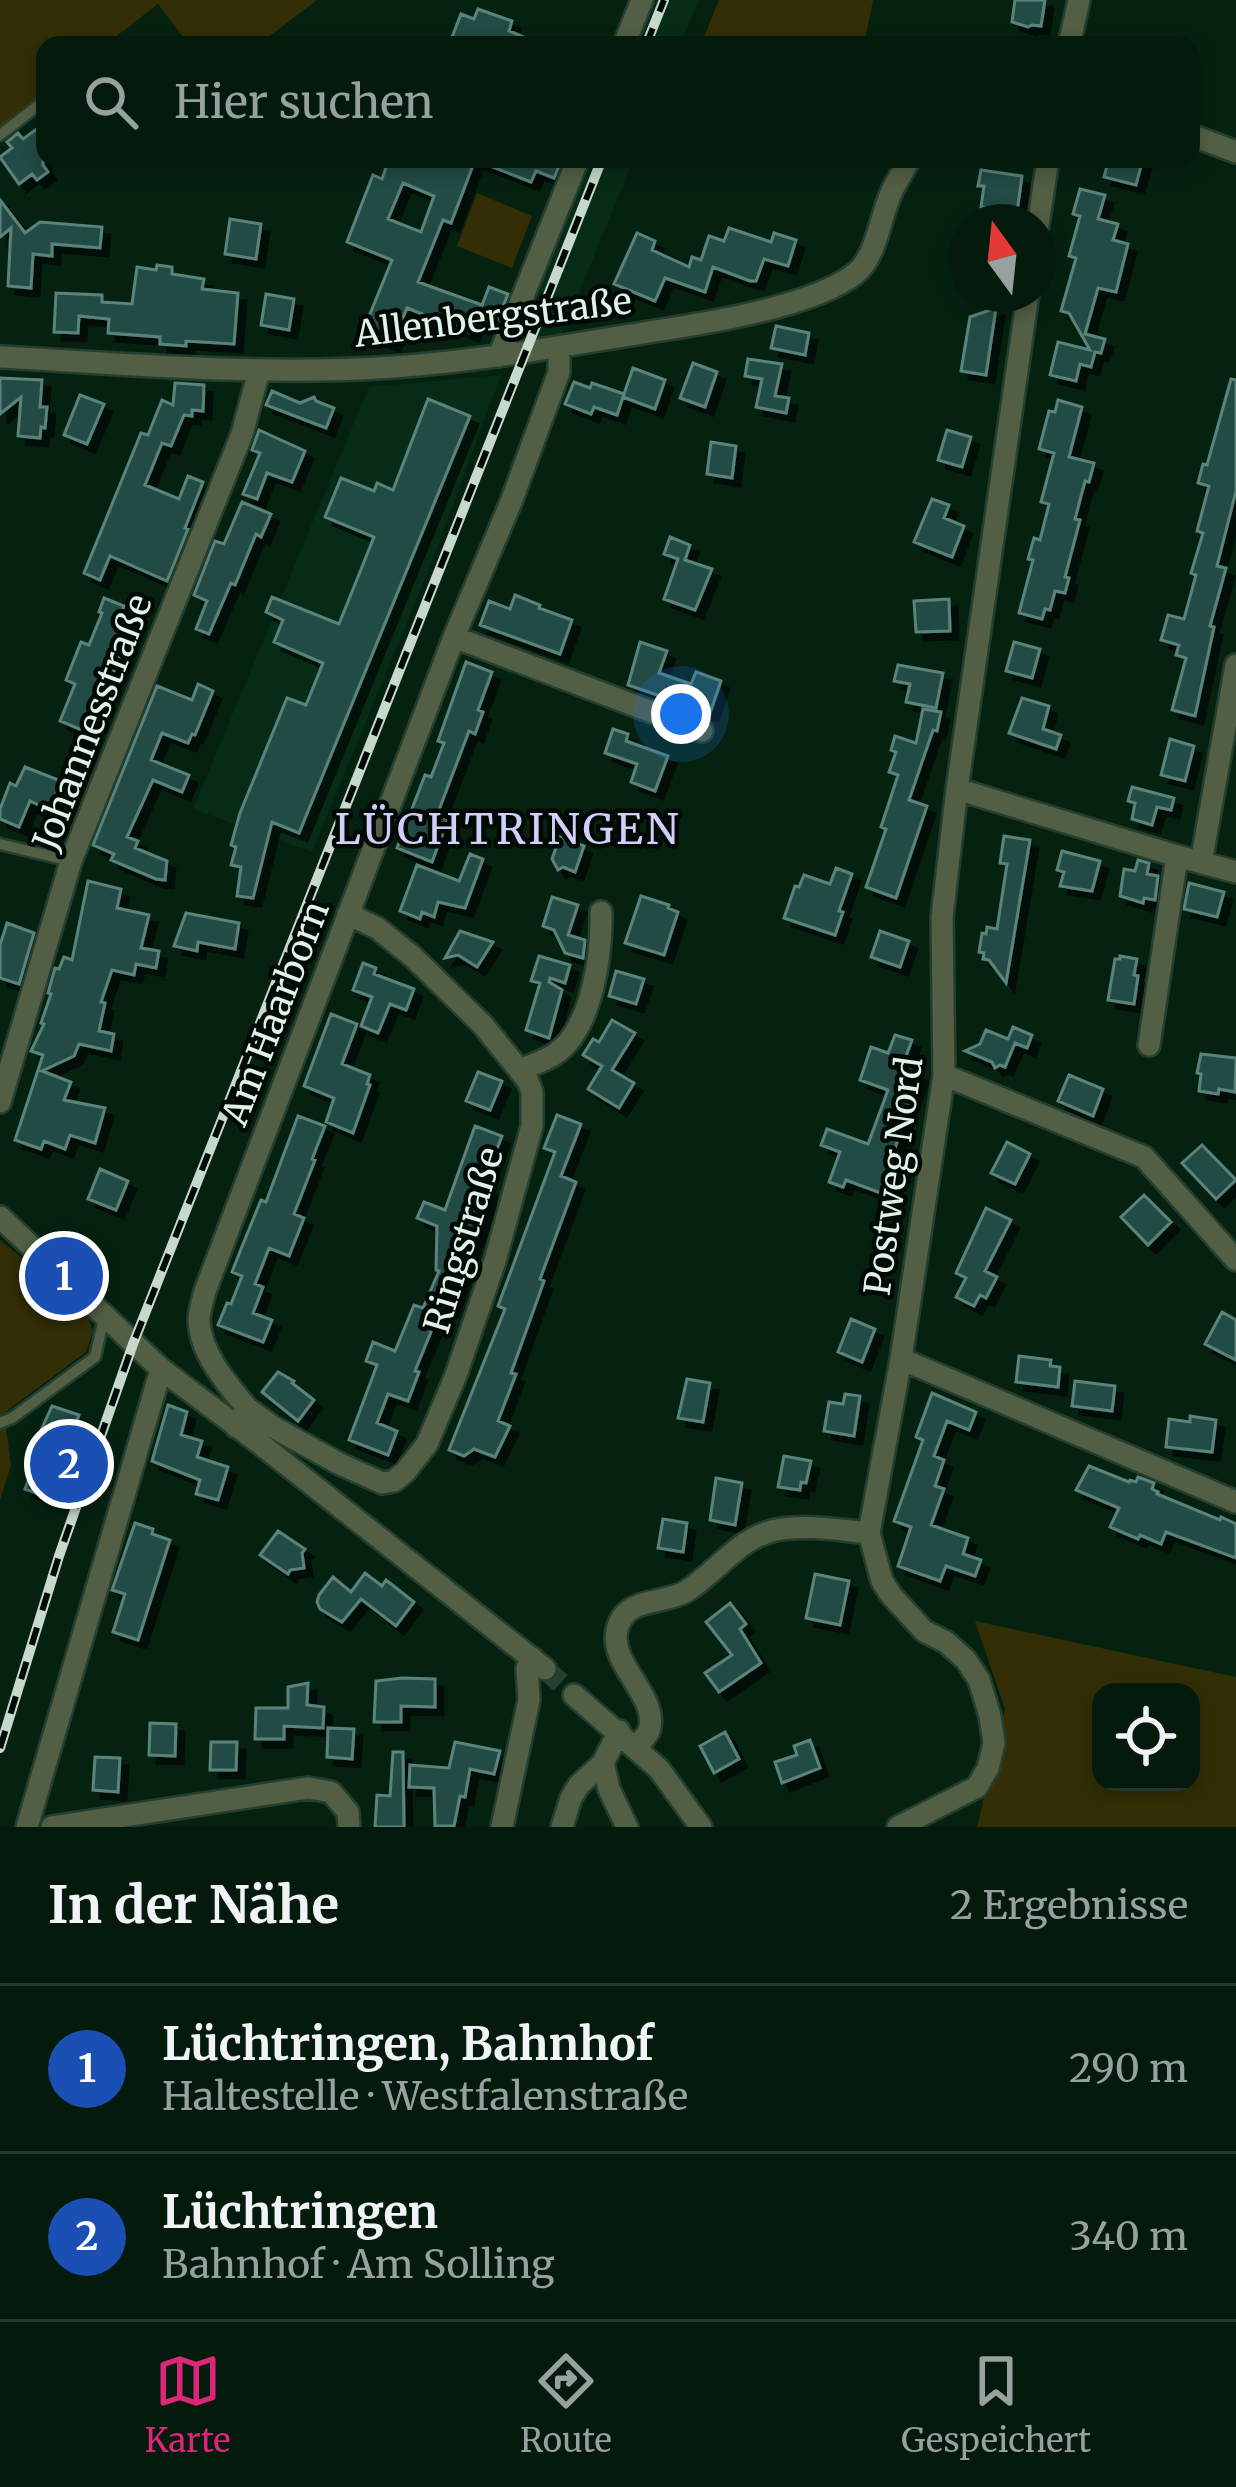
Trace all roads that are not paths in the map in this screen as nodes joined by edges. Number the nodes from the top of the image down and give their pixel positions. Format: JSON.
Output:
{"nodes":[{"id":1,"x":642,"y":0,"type":"edge"},
{"id":2,"x":1079,"y":0,"type":"edge"},
{"id":3,"x":628,"y":36,"type":"edge"},
{"id":4,"x":1071,"y":36,"type":"edge"},
{"id":5,"x":36,"y":107,"type":"edge"},
{"id":6,"x":0,"y":135,"type":"edge"},
{"id":7,"x":1200,"y":138,"type":"edge"},
{"id":8,"x":1236,"y":152,"type":"edge"},
{"id":9,"x":574,"y":168,"type":"edge"},
{"id":10,"x":905,"y":168,"type":"edge"},
{"id":11,"x":1047,"y":168,"type":"edge"},
{"id":12,"x":1041,"y":204,"type":"edge"},
{"id":13,"x":1025,"y":312,"type":"edge"},
{"id":14,"x":560,"y":347,"type":"junction"},
{"id":15,"x":500,"y":356,"type":"junction"},
{"id":16,"x":0,"y":357,"type":"edge"},
{"id":17,"x":260,"y":371,"type":"junction"},
{"id":18,"x":454,"y":637,"type":"junction"},
{"id":19,"x":1236,"y":665,"type":"edge"},
{"id":20,"x":702,"y":730,"type":"dead end"},
{"id":21,"x":957,"y":789,"type":"junction"},
{"id":22,"x":0,"y":844,"type":"edge"},
{"id":23,"x":1177,"y":856,"type":"junction"},
{"id":24,"x":71,"y":861,"type":"junction"},
{"id":25,"x":1201,"y":863,"type":"junction"},
{"id":26,"x":1236,"y":872,"type":"edge"},
{"id":27,"x":601,"y":912,"type":"dead end"},
{"id":28,"x":348,"y":914,"type":"junction"},
{"id":29,"x":1149,"y":1046,"type":"dead end"},
{"id":30,"x":520,"y":1070,"type":"junction"},
{"id":31,"x":944,"y":1075,"type":"junction"},
{"id":32,"x":0,"y":1102,"type":"edge"},
{"id":33,"x":0,"y":1217,"type":"edge"},
{"id":34,"x":1236,"y":1260,"type":"edge"},
{"id":35,"x":105,"y":1314,"type":"junction"},
{"id":36,"x":901,"y":1359,"type":"junction"},
{"id":37,"x":160,"y":1369,"type":"junction"},
{"id":38,"x":241,"y":1417,"type":"junction"},
{"id":39,"x":0,"y":1423,"type":"edge"},
{"id":40,"x":1236,"y":1502,"type":"edge"},
{"id":41,"x":868,"y":1533,"type":"junction"},
{"id":42,"x":574,"y":1695,"type":"tunnel mouth"},
{"id":43,"x":619,"y":1732,"type":"junction"},
{"id":44,"x":636,"y":1747,"type":"junction"},
{"id":45,"x":603,"y":1763,"type":"junction"},
{"id":46,"x":27,"y":1827,"type":"edge"},
{"id":47,"x":52,"y":1827,"type":"edge"},
{"id":48,"x":349,"y":1827,"type":"edge"},
{"id":49,"x":502,"y":1827,"type":"edge"},
{"id":50,"x":562,"y":1827,"type":"edge"},
{"id":51,"x":627,"y":1827,"type":"edge"},
{"id":52,"x":701,"y":1827,"type":"edge"},
{"id":53,"x":898,"y":1827,"type":"edge"}],
"edges":[{"from":1,"to":3,"type":"street"},
{"from":2,"to":4,"type":"street"},
{"from":5,"to":6,"type":"lane"},
{"from":7,"to":8,"type":"street"},
{"from":9,"to":15,"type":"street"},
{"from":10,"to":14,"type":"street","name":"Allenbergstraße"},
{"from":11,"to":12,"type":"street"},
{"from":13,"to":21,"type":"street","name":"Postweg Nord"},
{"from":14,"to":15,"type":"street","name":"Allenbergstraße"},
{"from":14,"to":18,"type":"street","name":"Am Haarborn"},
{"from":15,"to":17,"type":"street","name":"Allenbergstraße"},
{"from":16,"to":17,"type":"street","name":"Allenbergstraße"},
{"from":17,"to":24,"type":"street","name":"Johannesstraße"},
{"from":18,"to":20,"type":"street"},
{"from":18,"to":28,"type":"street","name":"Am Haarborn"},
{"from":19,"to":25,"type":"street"},
{"from":21,"to":23,"type":"street"},
{"from":21,"to":31,"type":"street","name":"Postweg Nord"},
{"from":22,"to":24,"type":"lane"},
{"from":23,"to":25,"type":"street"},
{"from":23,"to":29,"type":"street"},
{"from":24,"to":32,"type":"street","name":"Johannesstraße"},
{"from":25,"to":26,"type":"street"},
{"from":27,"to":30,"type":"street"},
{"from":28,"to":30,"type":"street","name":"Ringstraße"},
{"from":28,"to":38,"type":"street","name":"Am Haarborn"},
{"from":30,"to":38,"type":"street","name":"Ringstraße"},
{"from":31,"to":34,"type":"street"},
{"from":31,"to":36,"type":"street","name":"Postweg Nord"},
{"from":33,"to":35,"type":"street"},
{"from":35,"to":37,"type":"street"},
{"from":35,"to":39,"type":"lane"},
{"from":36,"to":40,"type":"street"},
{"from":36,"to":41,"type":"street","name":"Postweg Nord"},
{"from":37,"to":38,"type":"street"},
{"from":37,"to":46,"type":"street"},
{"from":38,"to":49,"type":"street"},
{"from":41,"to":44,"type":"street"},
{"from":41,"to":53,"type":"street","name":"Postweg Nord"},
{"from":42,"to":43,"type":"street"},
{"from":43,"to":44,"type":"street"},
{"from":43,"to":45,"type":"street"},
{"from":44,"to":52,"type":"street"},
{"from":45,"to":50,"type":"street"},
{"from":45,"to":51,"type":"street"},
{"from":47,"to":48,"type":"street"}]}
